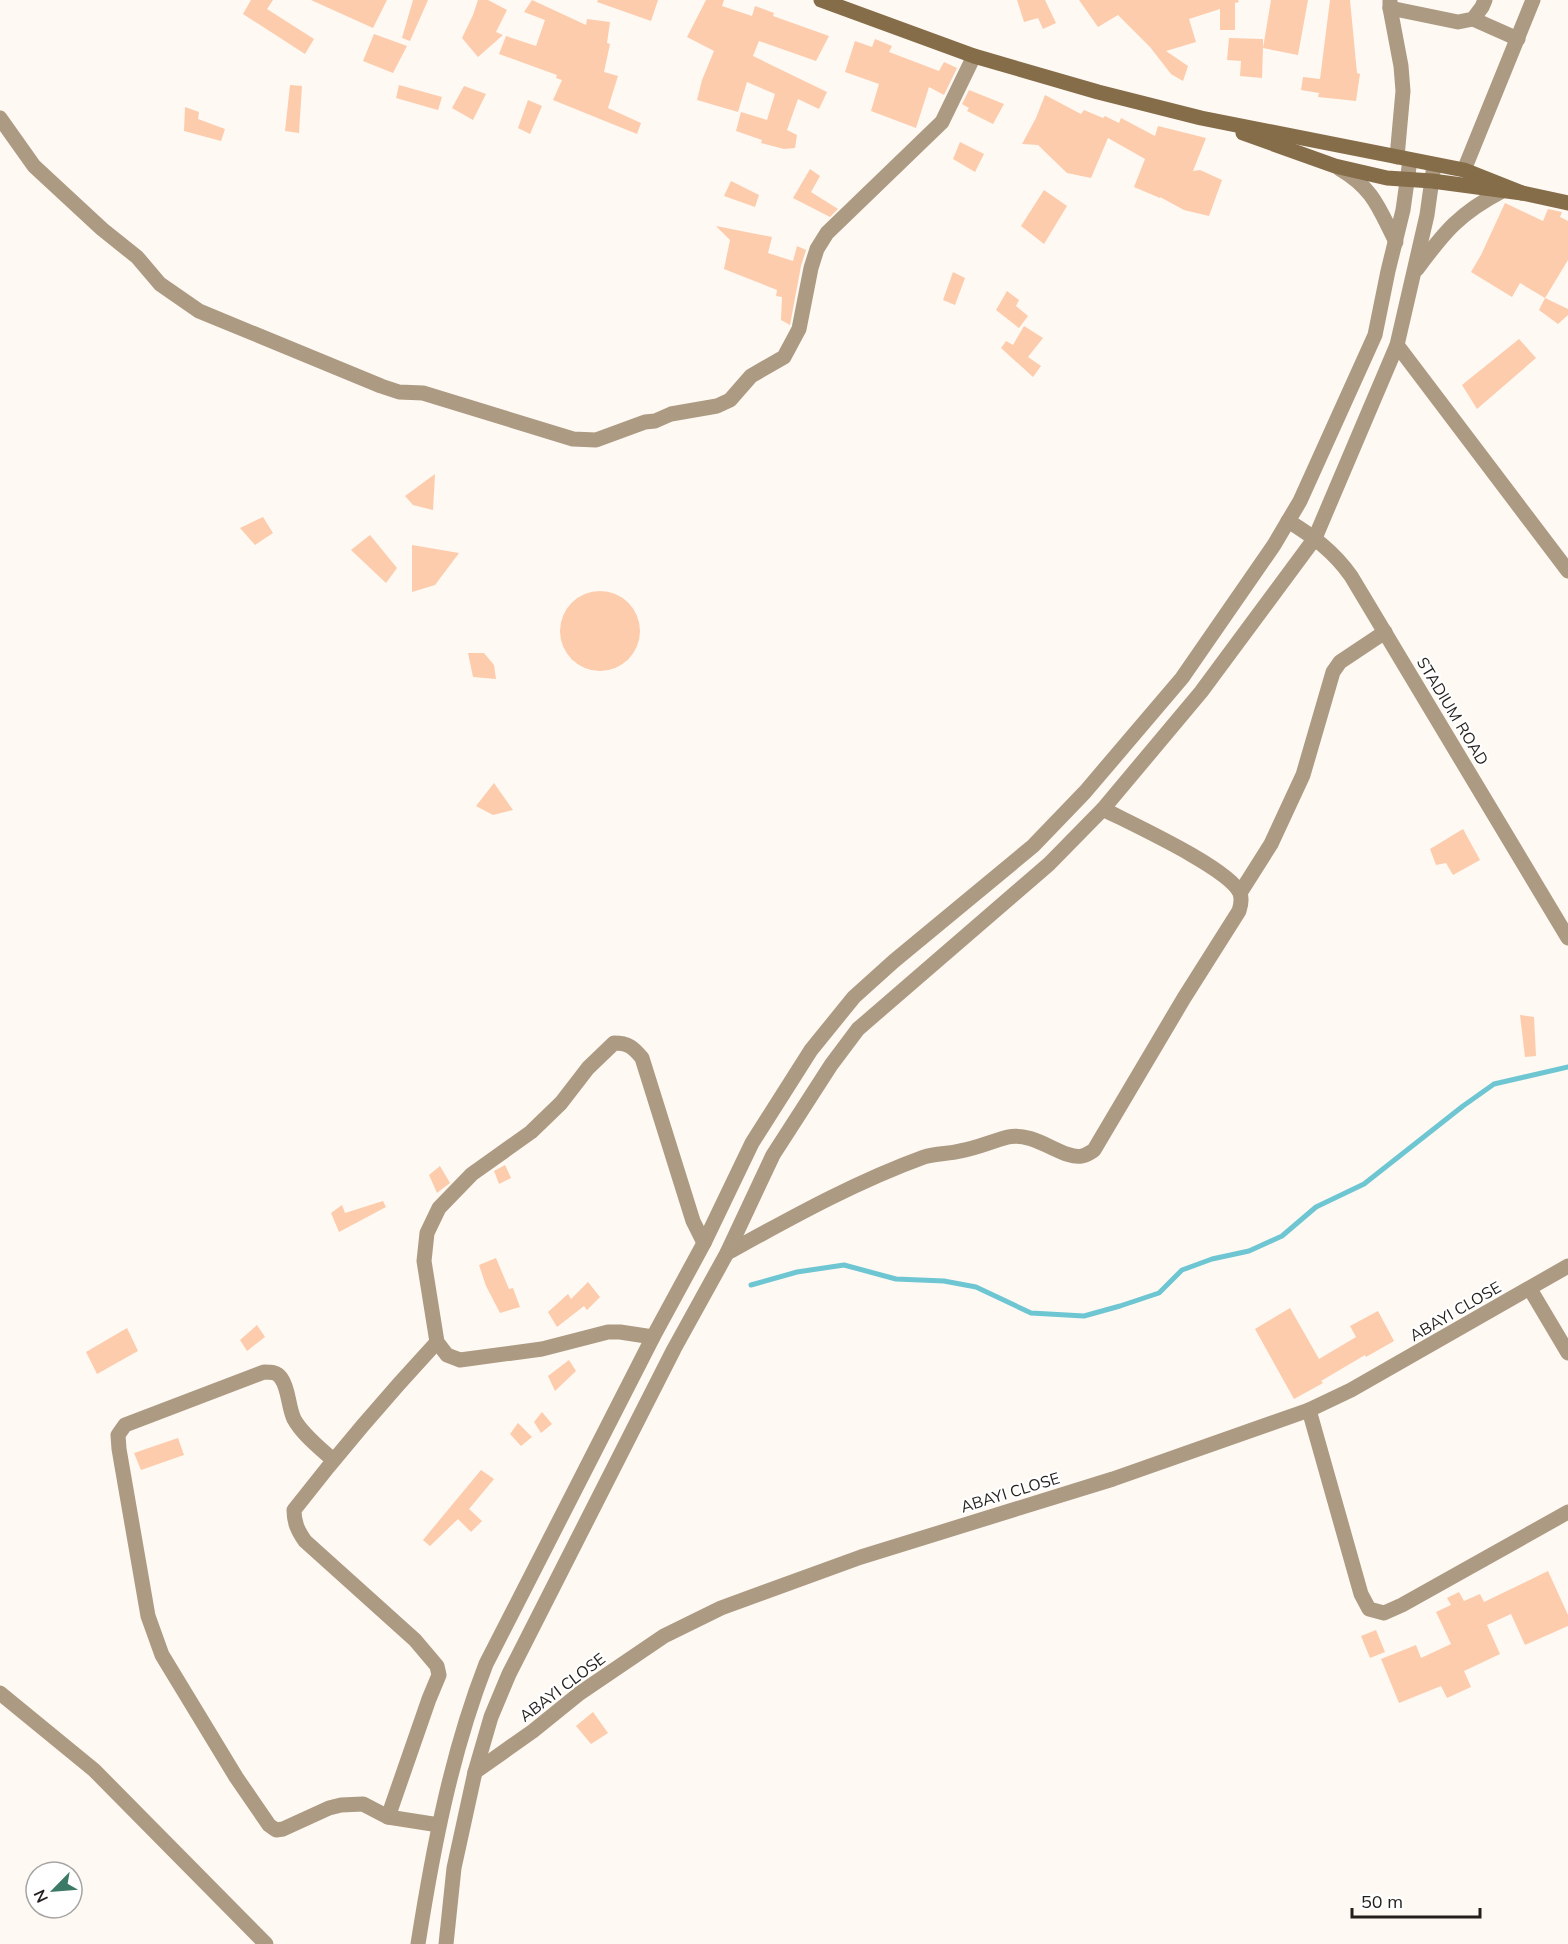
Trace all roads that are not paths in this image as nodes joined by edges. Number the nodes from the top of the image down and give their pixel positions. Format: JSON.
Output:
{"nodes":[{"id":1,"x":821,"y":0,"type":"edge"},
{"id":2,"x":1485,"y":0,"type":"edge"},
{"id":3,"x":1533,"y":0,"type":"edge"},
{"id":4,"x":1390,"y":4,"type":"edge"},
{"id":5,"x":1473,"y":19,"type":"junction"},
{"id":6,"x":1518,"y":39,"type":"junction"},
{"id":7,"x":975,"y":56,"type":"junction"},
{"id":8,"x":0,"y":118,"type":"edge"},
{"id":9,"x":1201,"y":118,"type":"junction"},
{"id":10,"x":1403,"y":158,"type":"junction"},
{"id":11,"x":1434,"y":165,"type":"junction"},
{"id":12,"x":1335,"y":166,"type":"junction"},
{"id":13,"x":1464,"y":170,"type":"junction"},
{"id":14,"x":1408,"y":180,"type":"junction"},
{"id":15,"x":1432,"y":181,"type":"junction"},
{"id":16,"x":1502,"y":191,"type":"junction"},
{"id":17,"x":1522,"y":193,"type":"junction"},
{"id":18,"x":1568,"y":203,"type":"edge"},
{"id":19,"x":1396,"y":242,"type":"junction"},
{"id":20,"x":1412,"y":276,"type":"junction"},
{"id":21,"x":1397,"y":345,"type":"junction"},
{"id":22,"x":1288,"y":521,"type":"junction"},
{"id":23,"x":1315,"y":538,"type":"junction"},
{"id":24,"x":1568,"y":571,"type":"edge"},
{"id":25,"x":1385,"y":632,"type":"junction"},
{"id":26,"x":1103,"y":809,"type":"junction"},
{"id":27,"x":1240,"y":893,"type":"junction"},
{"id":28,"x":1568,"y":938,"type":"edge"},
{"id":29,"x":704,"y":1243,"type":"junction"},
{"id":30,"x":727,"y":1253,"type":"junction"},
{"id":31,"x":1568,"y":1266,"type":"edge"},
{"id":32,"x":1530,"y":1289,"type":"junction"},
{"id":33,"x":653,"y":1337,"type":"junction"},
{"id":34,"x":437,"y":1342,"type":"junction"},
{"id":35,"x":1568,"y":1353,"type":"edge"},
{"id":36,"x":1309,"y":1410,"type":"junction"},
{"id":37,"x":333,"y":1460,"type":"junction"},
{"id":38,"x":1568,"y":1512,"type":"edge"},
{"id":39,"x":0,"y":1693,"type":"edge"},
{"id":40,"x":476,"y":1772,"type":"junction"},
{"id":41,"x":388,"y":1817,"type":"junction"},
{"id":42,"x":439,"y":1825,"type":"junction"},
{"id":43,"x":266,"y":1944,"type":"edge"},
{"id":44,"x":417,"y":1944,"type":"edge"},
{"id":45,"x":447,"y":1944,"type":"edge"}],
"edges":[{"from":1,"to":7,"type":"main road"},
{"from":2,"to":5,"type":"street"},
{"from":3,"to":6,"type":"street"},
{"from":4,"to":5,"type":"street"},
{"from":4,"to":10,"type":"street"},
{"from":5,"to":6,"type":"street"},
{"from":6,"to":13,"type":"street"},
{"from":7,"to":8,"type":"street"},
{"from":7,"to":9,"type":"main road"},
{"from":9,"to":10,"type":"main road"},
{"from":9,"to":12,"type":"main road"},
{"from":10,"to":11,"type":"main road"},
{"from":10,"to":14,"type":"street"},
{"from":11,"to":13,"type":"main road"},
{"from":11,"to":15,"type":"street"},
{"from":12,"to":14,"type":"main road"},
{"from":12,"to":19,"type":"street"},
{"from":13,"to":17,"type":"main road"},
{"from":14,"to":15,"type":"main road"},
{"from":14,"to":19,"type":"street"},
{"from":15,"to":16,"type":"main road"},
{"from":15,"to":20,"type":"street"},
{"from":16,"to":17,"type":"main road"},
{"from":16,"to":20,"type":"street"},
{"from":17,"to":18,"type":"main road"},
{"from":19,"to":22,"type":"street"},
{"from":20,"to":21,"type":"street"},
{"from":21,"to":23,"type":"street"},
{"from":21,"to":24,"type":"street"},
{"from":22,"to":23,"type":"street","name":"STADIUM ROAD"},
{"from":22,"to":29,"type":"street"},
{"from":23,"to":25,"type":"street","name":"STADIUM ROAD"},
{"from":23,"to":26,"type":"street"},
{"from":25,"to":27,"type":"street"},
{"from":25,"to":28,"type":"street","name":"STADIUM ROAD"},
{"from":26,"to":27,"type":"street"},
{"from":26,"to":30,"type":"street"},
{"from":27,"to":30,"type":"street"},
{"from":29,"to":33,"type":"street"},
{"from":29,"to":34,"type":"street"},
{"from":30,"to":40,"type":"street"},
{"from":31,"to":32,"type":"street","name":"ABAYI CLOSE"},
{"from":32,"to":35,"type":"street"},
{"from":32,"to":36,"type":"street","name":"ABAYI CLOSE"},
{"from":33,"to":34,"type":"street"},
{"from":33,"to":42,"type":"street"},
{"from":34,"to":37,"type":"street"},
{"from":36,"to":38,"type":"street"},
{"from":36,"to":40,"type":"street","name":"ABAYI CLOSE"},
{"from":37,"to":41,"type":"street"},
{"from":37,"to":41,"type":"street"},
{"from":39,"to":43,"type":"street"},
{"from":40,"to":45,"type":"street"},
{"from":41,"to":42,"type":"street"},
{"from":42,"to":44,"type":"street"}]}
